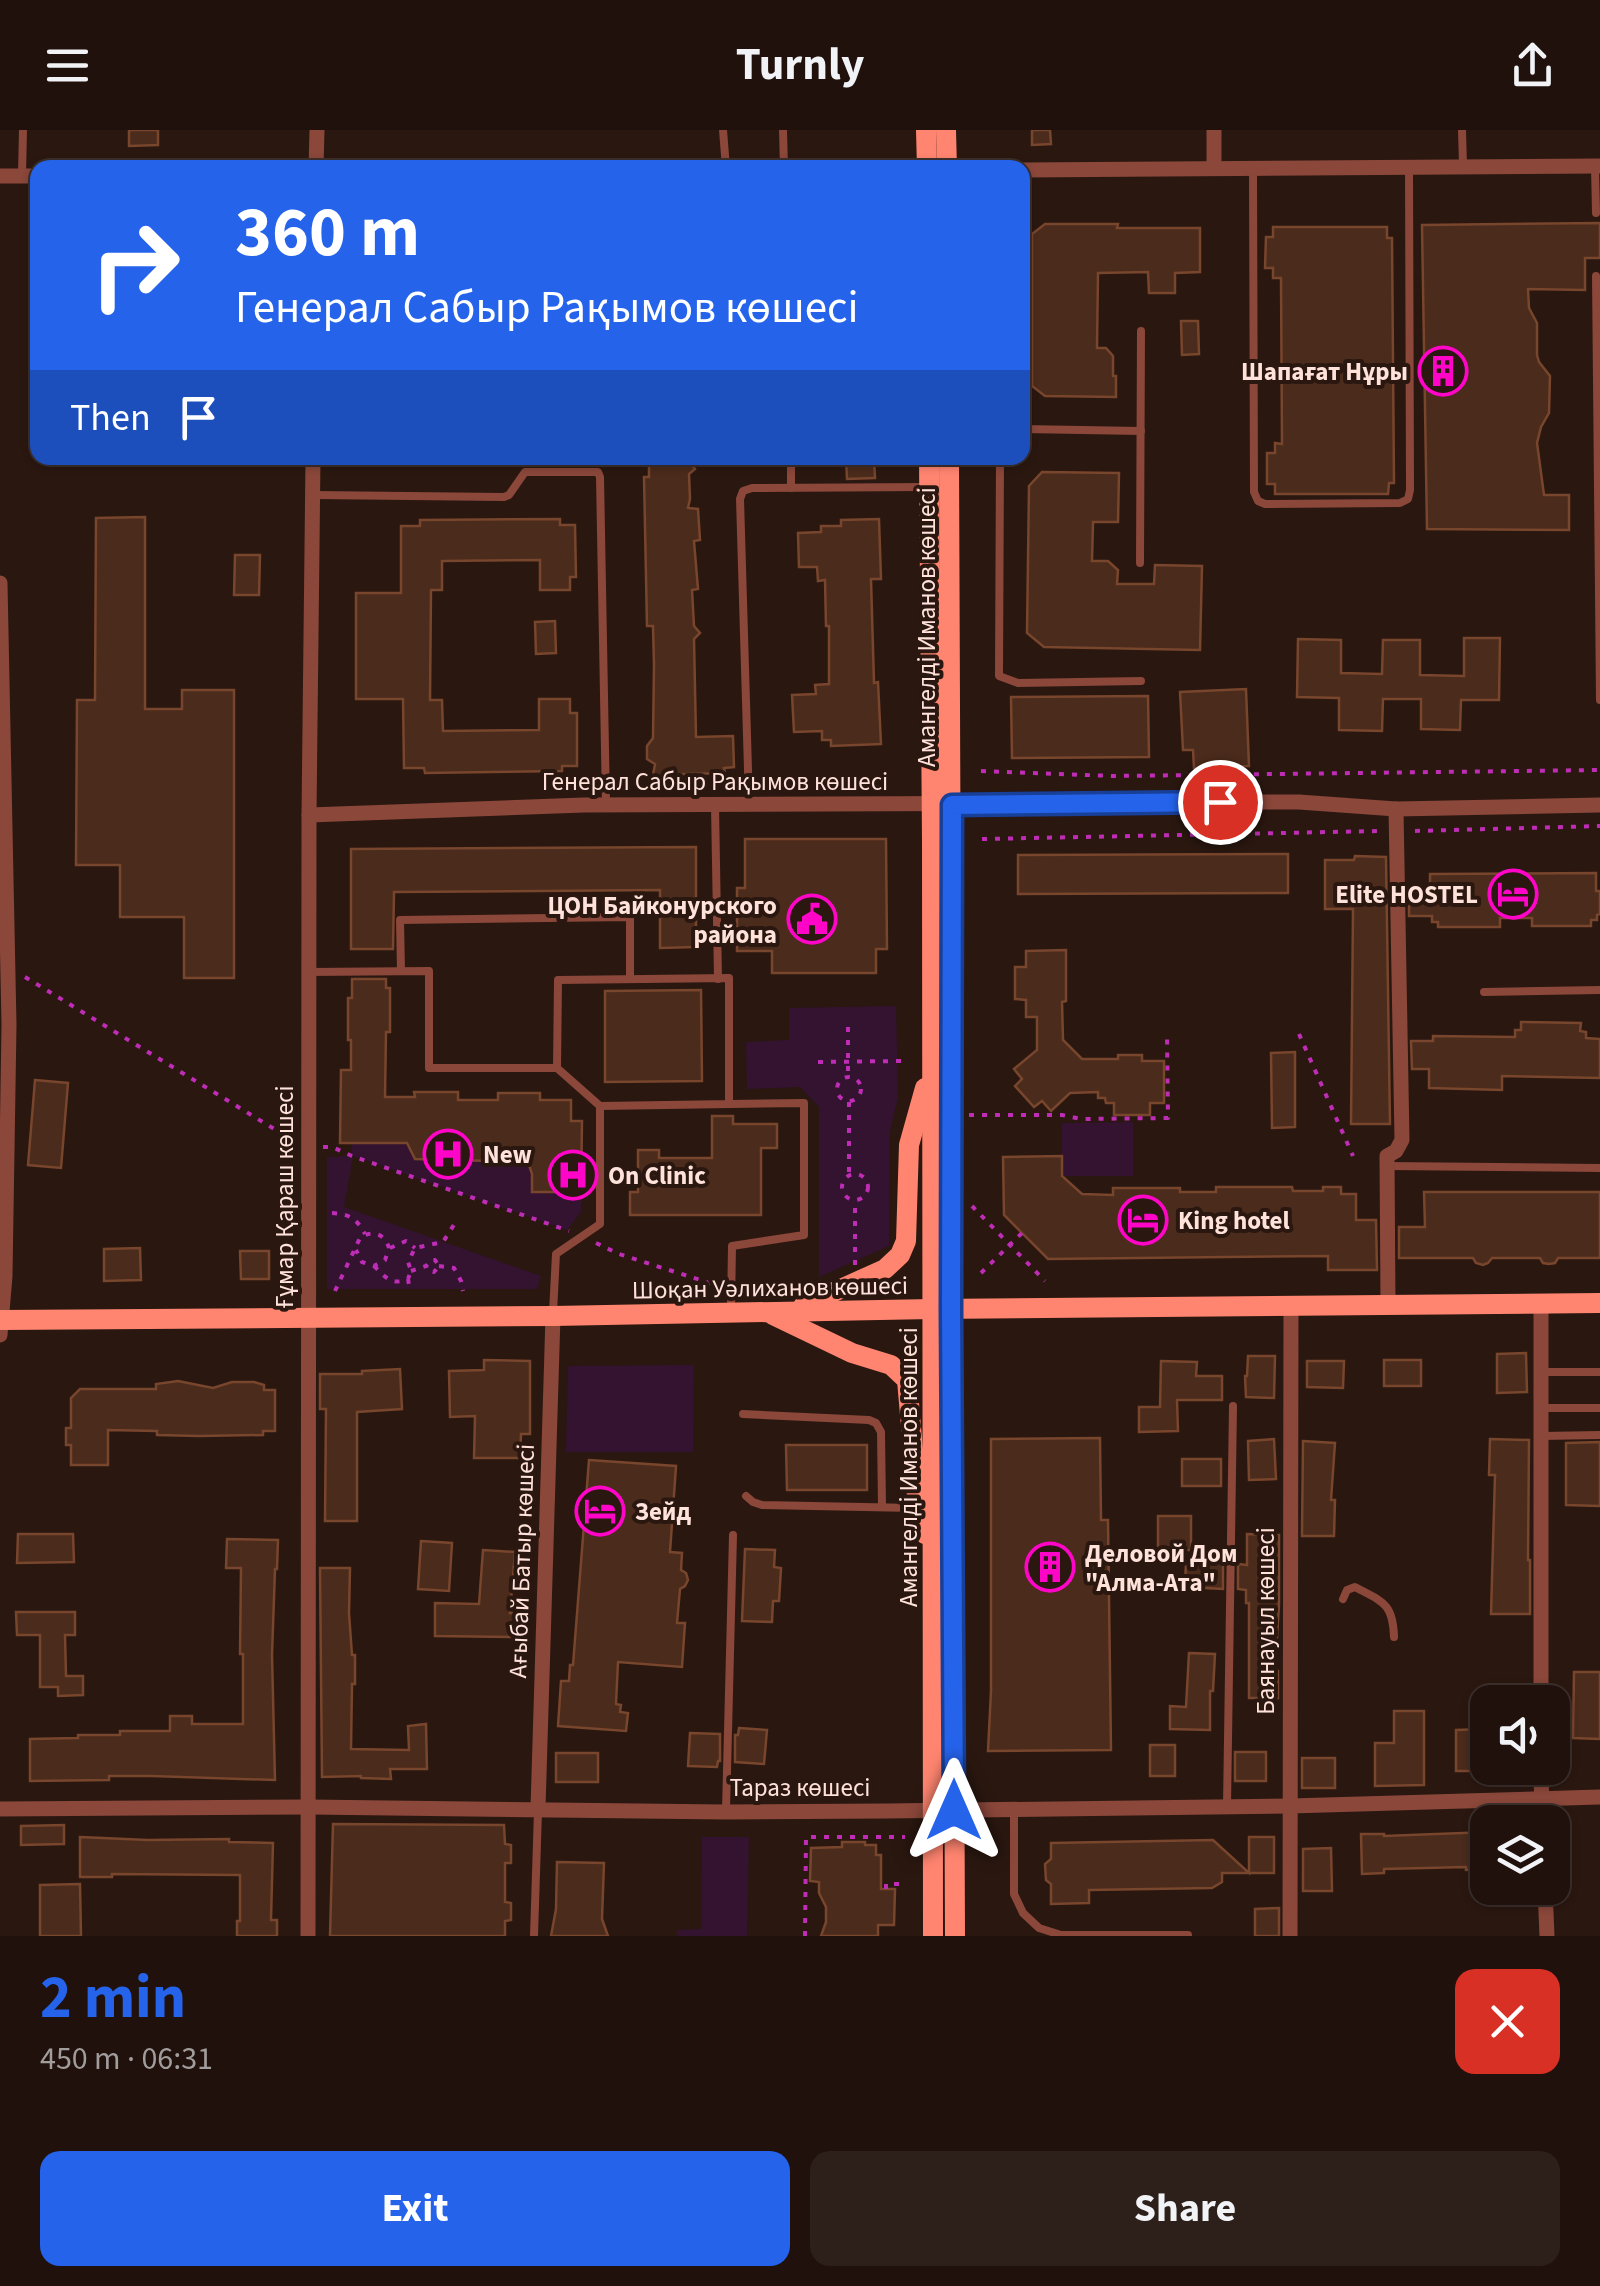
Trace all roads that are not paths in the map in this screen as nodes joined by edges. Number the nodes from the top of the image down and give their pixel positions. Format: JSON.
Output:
{"nodes":[{"id":1,"x":23,"y":130,"type":"edge"},
{"id":2,"x":317,"y":130,"type":"edge"},
{"id":3,"x":723,"y":130,"type":"edge"},
{"id":4,"x":783,"y":130,"type":"edge"},
{"id":5,"x":926,"y":130,"type":"edge"},
{"id":6,"x":946,"y":130,"type":"edge"},
{"id":7,"x":1214,"y":130,"type":"edge"},
{"id":8,"x":1462,"y":130,"type":"edge"},
{"id":9,"x":316,"y":160,"type":"edge"},
{"id":10,"x":725,"y":160,"type":"edge"},
{"id":11,"x":784,"y":160,"type":"edge"},
{"id":12,"x":926,"y":160,"type":"edge"},
{"id":13,"x":946,"y":160,"type":"edge"},
{"id":14,"x":1597,"y":166,"type":"edge"},
{"id":15,"x":1410,"y":167,"type":"junction"},
{"id":16,"x":1464,"y":167,"type":"junction"},
{"id":17,"x":1214,"y":168,"type":"junction"},
{"id":18,"x":1253,"y":168,"type":"junction"},
{"id":19,"x":1030,"y":170,"type":"edge"},
{"id":20,"x":0,"y":176,"type":"edge"},
{"id":21,"x":30,"y":176,"type":"edge"},
{"id":22,"x":1596,"y":213,"type":"dead end"},
{"id":23,"x":1596,"y":276,"type":"dead end"},
{"id":24,"x":1141,"y":331,"type":"dead end"},
{"id":25,"x":1030,"y":429,"type":"edge"},
{"id":26,"x":1141,"y":432,"type":"junction"},
{"id":27,"x":313,"y":465,"type":"edge"},
{"id":28,"x":791,"y":465,"type":"edge"},
{"id":29,"x":929,"y":465,"type":"edge"},
{"id":30,"x":949,"y":465,"type":"edge"},
{"id":31,"x":1000,"y":465,"type":"edge"},
{"id":32,"x":792,"y":488,"type":"junction"},
{"id":33,"x":930,"y":488,"type":"junction"},
{"id":34,"x":312,"y":495,"type":"junction"},
{"id":35,"x":1140,"y":563,"type":"dead end"},
{"id":36,"x":0,"y":582,"type":"edge"},
{"id":37,"x":1141,"y":681,"type":"dead end"},
{"id":38,"x":1600,"y":700,"type":"edge"},
{"id":39,"x":606,"y":805,"type":"junction"},
{"id":40,"x":715,"y":805,"type":"junction"},
{"id":41,"x":749,"y":805,"type":"junction"},
{"id":42,"x":942,"y":805,"type":"junction"},
{"id":43,"x":1600,"y":805,"type":"edge"},
{"id":44,"x":1396,"y":809,"type":"junction"},
{"id":45,"x":310,"y":815,"type":"junction"},
{"id":46,"x":4,"y":965,"type":"edge"},
{"id":47,"x":401,"y":971,"type":"junction"},
{"id":48,"x":309,"y":972,"type":"junction"},
{"id":49,"x":718,"y":978,"type":"junction"},
{"id":50,"x":630,"y":979,"type":"junction"},
{"id":51,"x":1600,"y":990,"type":"edge"},
{"id":52,"x":1484,"y":992,"type":"dead end"},
{"id":53,"x":5,"y":1026,"type":"edge"},
{"id":54,"x":932,"y":1061,"type":"junction"},
{"id":55,"x":557,"y":1068,"type":"junction"},
{"id":56,"x":729,"y":1104,"type":"junction"},
{"id":57,"x":600,"y":1106,"type":"junction"},
{"id":58,"x":3,"y":1154,"type":"edge"},
{"id":59,"x":1387,"y":1166,"type":"junction"},
{"id":60,"x":1600,"y":1168,"type":"edge"},
{"id":61,"x":2,"y":1276,"type":"edge"},
{"id":62,"x":1600,"y":1303,"type":"edge"},
{"id":63,"x":1388,"y":1304,"type":"junction"},
{"id":64,"x":1541,"y":1304,"type":"junction"},
{"id":65,"x":1291,"y":1306,"type":"junction"},
{"id":66,"x":941,"y":1309,"type":"junction"},
{"id":67,"x":777,"y":1312,"type":"junction"},
{"id":68,"x":731,"y":1313,"type":"junction"},
{"id":69,"x":309,"y":1316,"type":"junction"},
{"id":70,"x":553,"y":1316,"type":"junction"},
{"id":71,"x":1,"y":1325,"type":"edge"},
{"id":72,"x":1542,"y":1372,"type":"junction"},
{"id":73,"x":1600,"y":1372,"type":"edge"},
{"id":74,"x":1233,"y":1406,"type":"dead end"},
{"id":75,"x":1542,"y":1408,"type":"junction"},
{"id":76,"x":1600,"y":1408,"type":"edge"},
{"id":77,"x":743,"y":1414,"type":"dead end"},
{"id":78,"x":1600,"y":1435,"type":"edge"},
{"id":79,"x":1542,"y":1436,"type":"junction"},
{"id":80,"x":746,"y":1496,"type":"dead end"},
{"id":81,"x":882,"y":1506,"type":"junction"},
{"id":82,"x":918,"y":1508,"type":"junction"},
{"id":83,"x":733,"y":1535,"type":"dead end"},
{"id":84,"x":934,"y":1567,"type":"junction"},
{"id":85,"x":1343,"y":1599,"type":"dead end"},
{"id":86,"x":1394,"y":1637,"type":"dead end"},
{"id":87,"x":1541,"y":1685,"type":"edge"},
{"id":88,"x":1541,"y":1785,"type":"edge"},
{"id":89,"x":1541,"y":1797,"type":"junction"},
{"id":90,"x":1600,"y":1797,"type":"edge"},
{"id":91,"x":1541,"y":1805,"type":"edge"},
{"id":92,"x":1227,"y":1806,"type":"junction"},
{"id":93,"x":1290,"y":1806,"type":"junction"},
{"id":94,"x":309,"y":1807,"type":"junction"},
{"id":95,"x":538,"y":1808,"type":"junction"},
{"id":96,"x":0,"y":1809,"type":"edge"},
{"id":97,"x":944,"y":1810,"type":"junction"},
{"id":98,"x":1014,"y":1810,"type":"junction"},
{"id":99,"x":726,"y":1812,"type":"junction"},
{"id":100,"x":1546,"y":1905,"type":"edge"},
{"id":101,"x":1188,"y":1935,"type":"edge"},
{"id":102,"x":308,"y":1936,"type":"edge"},
{"id":103,"x":534,"y":1936,"type":"edge"},
{"id":104,"x":933,"y":1936,"type":"edge"},
{"id":105,"x":955,"y":1936,"type":"edge"},
{"id":106,"x":1290,"y":1936,"type":"edge"},
{"id":107,"x":1547,"y":1936,"type":"edge"}],
"edges":[{"from":1,"to":21,"type":"lane"},
{"from":2,"to":9,"type":"street"},
{"from":3,"to":10,"type":"lane"},
{"from":4,"to":11,"type":"lane"},
{"from":5,"to":12,"type":"main road"},
{"from":6,"to":13,"type":"main road"},
{"from":7,"to":17,"type":"street"},
{"from":8,"to":16,"type":"lane"},
{"from":14,"to":16,"type":"street"},
{"from":14,"to":22,"type":"lane"},
{"from":15,"to":16,"type":"street"},
{"from":15,"to":18,"type":"street"},
{"from":15,"to":18,"type":"lane"},
{"from":17,"to":18,"type":"street"},
{"from":17,"to":19,"type":"street"},
{"from":20,"to":21,"type":"street"},
{"from":23,"to":38,"type":"lane"},
{"from":24,"to":26,"type":"lane"},
{"from":25,"to":26,"type":"lane"},
{"from":26,"to":35,"type":"lane"},
{"from":27,"to":34,"type":"street","name":"Ғұмар Қараш көшесі"},
{"from":28,"to":32,"type":"lane"},
{"from":29,"to":33,"type":"main road","name":"Амангелді Иманов көшесі"},
{"from":30,"to":42,"type":"main road","name":"Амангелді Иманов көшесі"},
{"from":31,"to":37,"type":"lane"},
{"from":32,"to":33,"type":"lane"},
{"from":32,"to":41,"type":"lane"},
{"from":33,"to":42,"type":"main road","name":"Амангелді Иманов көшесі"},
{"from":34,"to":39,"type":"lane"},
{"from":34,"to":45,"type":"street","name":"Ғұмар Қараш көшесі"},
{"from":36,"to":46,"type":"street"},
{"from":39,"to":40,"type":"street","name":"Генерал Сабыр Рақымов көшесі"},
{"from":39,"to":45,"type":"street","name":"Генерал Сабыр Рақымов көшесі"},
{"from":40,"to":41,"type":"street","name":"Генерал Сабыр Рақымов көшесі"},
{"from":40,"to":49,"type":"lane"},
{"from":41,"to":42,"type":"street","name":"Генерал Сабыр Рақымов көшесі"},
{"from":42,"to":44,"type":"street","name":"Генерал Сабыр Рақымов көшесі"},
{"from":42,"to":54,"type":"main road","name":"Амангелді Иманов көшесі"},
{"from":42,"to":66,"type":"main road","name":"Амангелді Иманов көшесі"},
{"from":43,"to":44,"type":"street","name":"Генерал Сабыр Рақымов көшесі"},
{"from":44,"to":59,"type":"street"},
{"from":45,"to":48,"type":"street","name":"Ғұмар Қараш көшесі"},
{"from":46,"to":53,"type":"street"},
{"from":47,"to":48,"type":"lane"},
{"from":47,"to":50,"type":"lane"},
{"from":47,"to":55,"type":"lane"},
{"from":48,"to":69,"type":"street","name":"Ғұмар Қараш көшесі"},
{"from":49,"to":50,"type":"lane"},
{"from":49,"to":56,"type":"lane"},
{"from":50,"to":55,"type":"lane"},
{"from":51,"to":52,"type":"lane"},
{"from":53,"to":58,"type":"street"},
{"from":54,"to":66,"type":"main road","name":"Амангелді Иманов көшесі"},
{"from":54,"to":67,"type":"main road"},
{"from":55,"to":57,"type":"lane"},
{"from":56,"to":57,"type":"lane"},
{"from":56,"to":68,"type":"lane"},
{"from":57,"to":70,"type":"lane"},
{"from":58,"to":61,"type":"street"},
{"from":59,"to":60,"type":"lane"},
{"from":59,"to":63,"type":"street"},
{"from":61,"to":71,"type":"street"},
{"from":62,"to":64,"type":"main road","name":"Шоқан Уәлиханов көшесі"},
{"from":63,"to":64,"type":"main road","name":"Шоқан Уәлиханов көшесі"},
{"from":63,"to":65,"type":"main road","name":"Шоқан Уәлиханов көшесі"},
{"from":64,"to":72,"type":"street"},
{"from":65,"to":66,"type":"main road","name":"Шоқан Уәлиханов көшесі"},
{"from":65,"to":93,"type":"street","name":"Баянауыл көшесі"},
{"from":66,"to":67,"type":"main road","name":"Шоқан Уәлиханов көшесі"},
{"from":66,"to":84,"type":"main road","name":"Амангелді Иманов көшесі"},
{"from":66,"to":97,"type":"main road","name":"Амангелді Иманов көшесі"},
{"from":67,"to":68,"type":"main road","name":"Шоқан Уәлиханов көшесі"},
{"from":67,"to":82,"type":"main road"},
{"from":68,"to":70,"type":"main road","name":"Шоқан Уәлиханов көшесі"},
{"from":69,"to":70,"type":"main road","name":"Шоқан Уәлиханов көшесі"},
{"from":69,"to":71,"type":"main road","name":"Шоқан Уәлиханов көшесі"},
{"from":69,"to":94,"type":"street","name":"Ғұмар Қараш көшесі"},
{"from":70,"to":95,"type":"street","name":"Ағыбай Батыр көшесі"},
{"from":72,"to":73,"type":"lane"},
{"from":72,"to":75,"type":"street"},
{"from":74,"to":92,"type":"lane"},
{"from":75,"to":76,"type":"lane"},
{"from":75,"to":79,"type":"street"},
{"from":77,"to":81,"type":"lane"},
{"from":78,"to":79,"type":"lane"},
{"from":79,"to":87,"type":"street"},
{"from":80,"to":81,"type":"lane"},
{"from":81,"to":82,"type":"lane"},
{"from":82,"to":84,"type":"main road"},
{"from":83,"to":99,"type":"lane"},
{"from":84,"to":97,"type":"main road","name":"Амангелді Иманов көшесі"},
{"from":85,"to":86,"type":"lane"},
{"from":88,"to":89,"type":"street"},
{"from":89,"to":90,"type":"street","name":"Тараз көшесі"},
{"from":89,"to":91,"type":"street"},
{"from":89,"to":93,"type":"street","name":"Тараз көшесі"},
{"from":92,"to":93,"type":"street","name":"Тараз көшесі"},
{"from":92,"to":98,"type":"street","name":"Тараз көшесі"},
{"from":93,"to":106,"type":"street","name":"Баянауыл көшесі"},
{"from":94,"to":95,"type":"street","name":"Тараз көшесі"},
{"from":94,"to":96,"type":"street","name":"Тараз көшесі"},
{"from":94,"to":102,"type":"street","name":"Ғұмар Қараш көшесі"},
{"from":95,"to":99,"type":"street","name":"Тараз көшесі"},
{"from":95,"to":103,"type":"lane"},
{"from":97,"to":98,"type":"street","name":"Тараз көшесі"},
{"from":97,"to":99,"type":"street","name":"Тараз көшесі"},
{"from":97,"to":104,"type":"main road","name":"Амангелді Иманов көшесі"},
{"from":97,"to":105,"type":"main road","name":"Амангелді Иманов көшесі"},
{"from":98,"to":101,"type":"lane"},
{"from":100,"to":107,"type":"street"}]}
